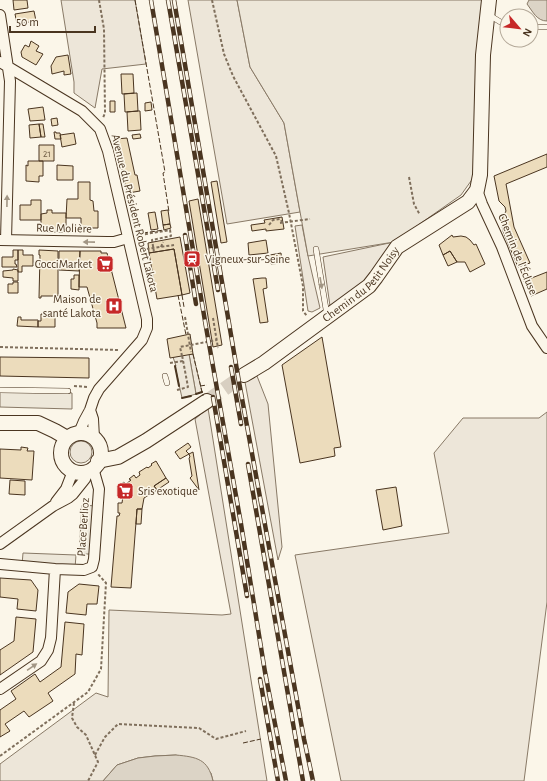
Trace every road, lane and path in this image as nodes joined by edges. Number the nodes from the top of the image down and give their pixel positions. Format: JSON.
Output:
{"nodes":[{"id":1,"x":99,"y":0,"type":"edge"},
{"id":2,"x":212,"y":0,"type":"edge"},
{"id":3,"x":489,"y":0,"type":"edge"},
{"id":4,"x":0,"y":14,"type":"edge"},
{"id":5,"x":487,"y":14,"type":"junction"},
{"id":6,"x":499,"y":21,"type":"edge"},
{"id":7,"x":4,"y":65,"type":"edge"},
{"id":8,"x":100,"y":129,"type":"junction"},
{"id":9,"x":409,"y":176,"type":"dead end"},
{"id":10,"x":477,"y":190,"type":"junction"},
{"id":11,"x":420,"y":215,"type":"dead end"},
{"id":12,"x":310,"y":219,"type":"dead end"},
{"id":13,"x":290,"y":222,"type":"junction"},
{"id":14,"x":269,"y":225,"type":"dead end"},
{"id":15,"x":140,"y":235,"type":"dead end"},
{"id":16,"x":128,"y":238,"type":"junction"},
{"id":17,"x":3,"y":240,"type":"edge"},
{"id":18,"x":163,"y":242,"type":"dead end"},
{"id":19,"x":174,"y":245,"type":"dead end"},
{"id":20,"x":161,"y":247,"type":"junction"},
{"id":21,"x":153,"y":248,"type":"junction"},
{"id":22,"x":146,"y":249,"type":"dead end"},
{"id":23,"x":316,"y":249,"type":"dead end"},
{"id":24,"x":154,"y":252,"type":"dead end"},
{"id":25,"x":307,"y":316,"type":"dead end"},
{"id":26,"x":185,"y":317,"type":"dead end"},
{"id":27,"x":327,"y":317,"type":"junction"},
{"id":28,"x":213,"y":318,"type":"dead end"},
{"id":29,"x":217,"y":340,"type":"junction"},
{"id":30,"x":190,"y":345,"type":"junction"},
{"id":31,"x":0,"y":346,"type":"edge"},
{"id":32,"x":218,"y":348,"type":"dead end"},
{"id":33,"x":547,"y":348,"type":"edge"},
{"id":34,"x":121,"y":350,"type":"dead end"},
{"id":35,"x":191,"y":352,"type":"dead end"},
{"id":36,"x":183,"y":361,"type":"junction"},
{"id":37,"x":170,"y":363,"type":"dead end"},
{"id":38,"x":244,"y":375,"type":"tunnel mouth"},
{"id":39,"x":165,"y":376,"type":"dead end"},
{"id":40,"x":167,"y":383,"type":"dead end"},
{"id":41,"x":88,"y":387,"type":"dead end"},
{"id":42,"x":0,"y":390,"type":"edge"},
{"id":43,"x":177,"y":390,"type":"dead end"},
{"id":44,"x":68,"y":391,"type":"joint"},
{"id":45,"x":207,"y":401,"type":"tunnel mouth"},
{"id":46,"x":90,"y":410,"type":"junction"},
{"id":47,"x":0,"y":423,"type":"edge"},
{"id":48,"x":73,"y":435,"type":"junction"},
{"id":49,"x":94,"y":438,"type":"junction"},
{"id":50,"x":93,"y":467,"type":"junction"},
{"id":51,"x":73,"y":471,"type":"junction"},
{"id":52,"x":53,"y":506,"type":"junction"},
{"id":53,"x":0,"y":544,"type":"edge"},
{"id":54,"x":0,"y":564,"type":"edge"},
{"id":55,"x":92,"y":567,"type":"junction"},
{"id":56,"x":55,"y":569,"type":"junction"},
{"id":57,"x":0,"y":689,"type":"edge"},
{"id":58,"x":74,"y":702,"type":"junction"},
{"id":59,"x":246,"y":731,"type":"dead end"},
{"id":60,"x":95,"y":755,"type":"junction"},
{"id":61,"x":0,"y":756,"type":"edge"},
{"id":62,"x":88,"y":781,"type":"edge"}],
"edges":[{"from":1,"to":8,"type":"path"},
{"from":2,"to":13,"type":"path"},
{"from":3,"to":5,"type":"street"},
{"from":4,"to":7,"type":"street"},
{"from":5,"to":6,"type":"lane"},
{"from":5,"to":10,"type":"street"},
{"from":7,"to":8,"type":"street","name":"Avenue du Président Robert Lakota"},
{"from":17,"to":7,"type":"street","one_way":true},
{"from":8,"to":16,"type":"street","name":"Avenue du Président Robert Lakota"},
{"from":9,"to":11,"type":"path"},
{"from":10,"to":27,"type":"street","name":"Chemin du Petit Noisy"},
{"from":10,"to":33,"type":"street","name":"Chemin de l'Écluse"},
{"from":12,"to":13,"type":"path"},
{"from":13,"to":14,"type":"path"},
{"from":13,"to":25,"type":"path"},
{"from":15,"to":21,"type":"path"},
{"from":16,"to":17,"type":"street","name":"Rue Molière","one_way":true},
{"from":16,"to":46,"type":"street","name":"Avenue du Président Robert Lakota"},
{"from":18,"to":20,"type":"path"},
{"from":19,"to":20,"type":"path"},
{"from":20,"to":21,"type":"path"},
{"from":21,"to":22,"type":"path"},
{"from":21,"to":24,"type":"path"},
{"from":23,"to":27,"type":"lane","one_way":true},
{"from":26,"to":30,"type":"path"},
{"from":27,"to":38,"type":"street","name":"Chemin du Petit Noisy"},
{"from":28,"to":29,"type":"path"},
{"from":29,"to":30,"type":"path"},
{"from":29,"to":32,"type":"path"},
{"from":30,"to":35,"type":"path"},
{"from":30,"to":36,"type":"path"},
{"from":31,"to":34,"type":"path"},
{"from":36,"to":37,"type":"path"},
{"from":36,"to":43,"type":"path"},
{"from":39,"to":40,"type":"lane"},
{"from":41,"to":44,"type":"path"},
{"from":42,"to":44,"type":"lane"},
{"from":45,"to":50,"type":"street"},
{"from":46,"to":48,"type":"street"},
{"from":46,"to":49,"type":"street"},
{"from":47,"to":48,"type":"street"},
{"from":48,"to":49,"type":"street"},
{"from":48,"to":51,"type":"street"},
{"from":49,"to":50,"type":"street"},
{"from":50,"to":51,"type":"street"},
{"from":50,"to":52,"type":"street"},
{"from":50,"to":55,"type":"street","name":"Place Berlioz"},
{"from":51,"to":52,"type":"street"},
{"from":52,"to":53,"type":"street"},
{"from":54,"to":56,"type":"street","name":"Place Berlioz"},
{"from":55,"to":56,"type":"street","name":"Place Berlioz"},
{"from":55,"to":58,"type":"path"},
{"from":57,"to":56,"type":"street","one_way":true},
{"from":58,"to":60,"type":"path"},
{"from":58,"to":61,"type":"path"},
{"from":59,"to":60,"type":"path"},
{"from":60,"to":62,"type":"path"}]}
